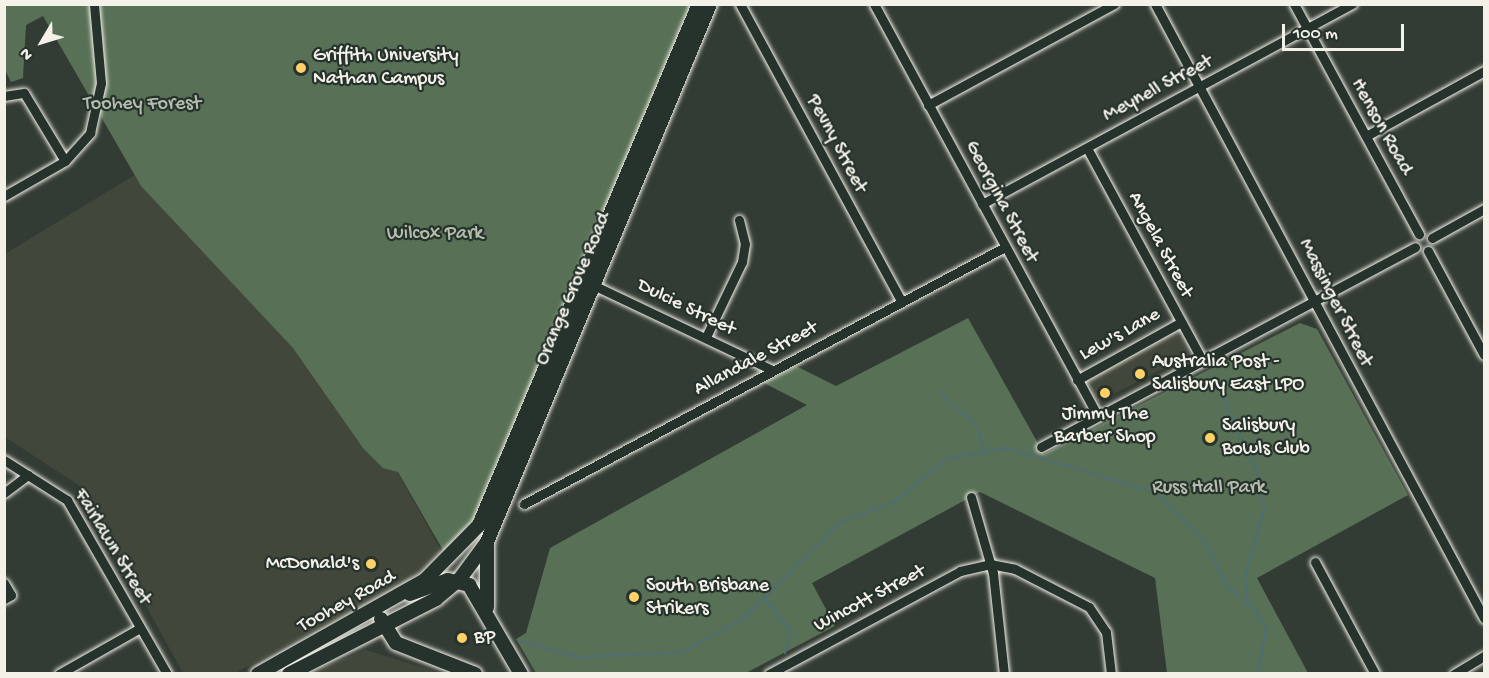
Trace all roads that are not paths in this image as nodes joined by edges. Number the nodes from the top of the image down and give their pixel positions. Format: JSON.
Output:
{"nodes":[{"id":1,"x":94,"y":4,"type":"edge"},
{"id":2,"x":699,"y":4,"type":"edge"},
{"id":3,"x":710,"y":4,"type":"edge"},
{"id":4,"x":740,"y":4,"type":"edge"},
{"id":5,"x":874,"y":4,"type":"edge"},
{"id":6,"x":1114,"y":4,"type":"edge"},
{"id":7,"x":1155,"y":4,"type":"edge"},
{"id":8,"x":1294,"y":4,"type":"edge"},
{"id":9,"x":1352,"y":4,"type":"edge"},
{"id":10,"x":1307,"y":28,"type":"junction"},
{"id":11,"x":1485,"y":71,"type":"edge"},
{"id":12,"x":1199,"y":87,"type":"junction"},
{"id":13,"x":4,"y":96,"type":"edge"},
{"id":14,"x":928,"y":105,"type":"junction"},
{"id":15,"x":1366,"y":136,"type":"junction"},
{"id":16,"x":1087,"y":148,"type":"junction"},
{"id":17,"x":65,"y":161,"type":"junction"},
{"id":18,"x":4,"y":196,"type":"edge"},
{"id":19,"x":982,"y":204,"type":"junction"},
{"id":20,"x":1485,"y":209,"type":"edge"},
{"id":21,"x":739,"y":219,"type":"dead end"},
{"id":22,"x":1419,"y":234,"type":"junction"},
{"id":23,"x":1431,"y":238,"type":"junction"},
{"id":24,"x":1005,"y":247,"type":"junction"},
{"id":25,"x":1415,"y":247,"type":"junction"},
{"id":26,"x":1428,"y":251,"type":"junction"},
{"id":27,"x":583,"y":283,"type":"junction"},
{"id":28,"x":597,"y":285,"type":"junction"},
{"id":29,"x":900,"y":301,"type":"junction"},
{"id":30,"x":1314,"y":301,"type":"junction"},
{"id":31,"x":1181,"y":322,"type":"junction"},
{"id":32,"x":706,"y":337,"type":"junction"},
{"id":33,"x":1485,"y":355,"type":"edge"},
{"id":34,"x":1202,"y":360,"type":"junction"},
{"id":35,"x":772,"y":370,"type":"junction"},
{"id":36,"x":1077,"y":380,"type":"junction"},
{"id":37,"x":1098,"y":416,"type":"junction"},
{"id":38,"x":1041,"y":447,"type":"dead end"},
{"id":39,"x":4,"y":460,"type":"edge"},
{"id":40,"x":28,"y":475,"type":"junction"},
{"id":41,"x":4,"y":493,"type":"edge"},
{"id":42,"x":971,"y":497,"type":"dead end"},
{"id":43,"x":524,"y":504,"type":"dead end"},
{"id":44,"x":487,"y":542,"type":"junction"},
{"id":45,"x":451,"y":559,"type":"joint"},
{"id":46,"x":1315,"y":562,"type":"dead end"},
{"id":47,"x":990,"y":564,"type":"junction"},
{"id":48,"x":459,"y":580,"type":"junction"},
{"id":49,"x":4,"y":583,"type":"edge"},
{"id":50,"x":402,"y":595,"type":"junction"},
{"id":51,"x":4,"y":599,"type":"edge"},
{"id":52,"x":387,"y":603,"type":"junction"},
{"id":53,"x":487,"y":612,"type":"junction"},
{"id":54,"x":1485,"y":618,"type":"edge"},
{"id":55,"x":140,"y":628,"type":"junction"},
{"id":56,"x":383,"y":628,"type":"junction"},
{"id":57,"x":359,"y":639,"type":"junction"},
{"id":58,"x":405,"y":647,"type":"junction"},
{"id":59,"x":1485,"y":656,"type":"edge"},
{"id":60,"x":513,"y":658,"type":"junction"},
{"id":61,"x":1002,"y":673,"type":"edge"},
{"id":62,"x":59,"y":674,"type":"edge"},
{"id":63,"x":167,"y":674,"type":"edge"},
{"id":64,"x":258,"y":674,"type":"edge"},
{"id":65,"x":289,"y":674,"type":"edge"},
{"id":66,"x":475,"y":674,"type":"edge"},
{"id":67,"x":507,"y":674,"type":"edge"},
{"id":68,"x":521,"y":674,"type":"edge"},
{"id":69,"x":769,"y":674,"type":"edge"},
{"id":70,"x":1111,"y":674,"type":"edge"},
{"id":71,"x":1375,"y":674,"type":"edge"},
{"id":72,"x":1454,"y":674,"type":"edge"}],
"edges":[{"from":1,"to":17,"type":"street"},
{"from":2,"to":27,"type":"main road","name":"Orange Grove Road"},
{"from":3,"to":28,"type":"main road","name":"Orange Grove Road"},
{"from":4,"to":29,"type":"street","name":"Pevny Street"},
{"from":5,"to":14,"type":"street","name":"Georgina Street"},
{"from":6,"to":14,"type":"street"},
{"from":7,"to":12,"type":"street","name":"Massinger Street"},
{"from":8,"to":10,"type":"street","name":"Henson Road"},
{"from":9,"to":10,"type":"street","name":"Meynell Street"},
{"from":10,"to":12,"type":"street","name":"Meynell Street"},
{"from":10,"to":15,"type":"street","name":"Henson Road"},
{"from":11,"to":15,"type":"street"},
{"from":12,"to":16,"type":"street","name":"Meynell Street"},
{"from":12,"to":30,"type":"street","name":"Massinger Street"},
{"from":13,"to":17,"type":"street"},
{"from":14,"to":19,"type":"street","name":"Georgina Street"},
{"from":15,"to":22,"type":"street","name":"Henson Road"},
{"from":16,"to":19,"type":"street","name":"Meynell Street"},
{"from":16,"to":31,"type":"street","name":"Angela Street"},
{"from":17,"to":18,"type":"street"},
{"from":19,"to":24,"type":"street","name":"Georgina Street"},
{"from":20,"to":23,"type":"street"},
{"from":21,"to":32,"type":"street"},
{"from":22,"to":23,"type":"street"},
{"from":22,"to":25,"type":"street"},
{"from":23,"to":26,"type":"street"},
{"from":24,"to":29,"type":"street","name":"Allandale Street"},
{"from":24,"to":36,"type":"street","name":"Georgina Street"},
{"from":25,"to":26,"type":"street"},
{"from":25,"to":30,"type":"street"},
{"from":26,"to":33,"type":"street"},
{"from":27,"to":28,"type":"street","name":"Dulcie Street"},
{"from":27,"to":45,"type":"main road","name":"Orange Grove Road"},
{"from":28,"to":32,"type":"street","name":"Dulcie Street"},
{"from":28,"to":44,"type":"main road","name":"Orange Grove Road"},
{"from":29,"to":35,"type":"street","name":"Allandale Street"},
{"from":30,"to":34,"type":"street"},
{"from":30,"to":54,"type":"street","name":"Massinger Street"},
{"from":31,"to":34,"type":"street","name":"Angela Street"},
{"from":31,"to":36,"type":"street","name":"Lew's Lane"},
{"from":32,"to":35,"type":"street","name":"Dulcie Street"},
{"from":34,"to":37,"type":"street"},
{"from":35,"to":43,"type":"street","name":"Allandale Street"},
{"from":36,"to":37,"type":"street","name":"Georgina Street"},
{"from":37,"to":38,"type":"street"},
{"from":39,"to":40,"type":"street","name":"Fairlawn Street"},
{"from":40,"to":41,"type":"street"},
{"from":40,"to":55,"type":"street","name":"Fairlawn Street"},
{"from":42,"to":47,"type":"street"},
{"from":44,"to":48,"type":"main road","name":"Orange Grove Road"},
{"from":44,"to":53,"type":"main road"},
{"from":45,"to":50,"type":"main road","name":"Toohey Road"},
{"from":46,"to":71,"type":"street"},
{"from":47,"to":61,"type":"street"},
{"from":47,"to":69,"type":"street","name":"Wincott Street"},
{"from":47,"to":70,"type":"street"},
{"from":48,"to":50,"type":"main road"},
{"from":48,"to":53,"type":"main road"},
{"from":48,"to":56,"type":"main road","name":"Toohey Road"},
{"from":49,"to":51,"type":"street"},
{"from":50,"to":52,"type":"main road","name":"Toohey Road"},
{"from":52,"to":56,"type":"main road"},
{"from":52,"to":64,"type":"main road","name":"Toohey Road"},
{"from":53,"to":60,"type":"main road"},
{"from":55,"to":62,"type":"street"},
{"from":55,"to":63,"type":"street","name":"Fairlawn Street"},
{"from":56,"to":57,"type":"main road","name":"Toohey Road"},
{"from":56,"to":58,"type":"main road"},
{"from":57,"to":58,"type":"main road"},
{"from":57,"to":65,"type":"main road","name":"Toohey Road"},
{"from":58,"to":66,"type":"main road"},
{"from":59,"to":72,"type":"street"},
{"from":60,"to":67,"type":"main road"},
{"from":60,"to":68,"type":"main road"}]}
